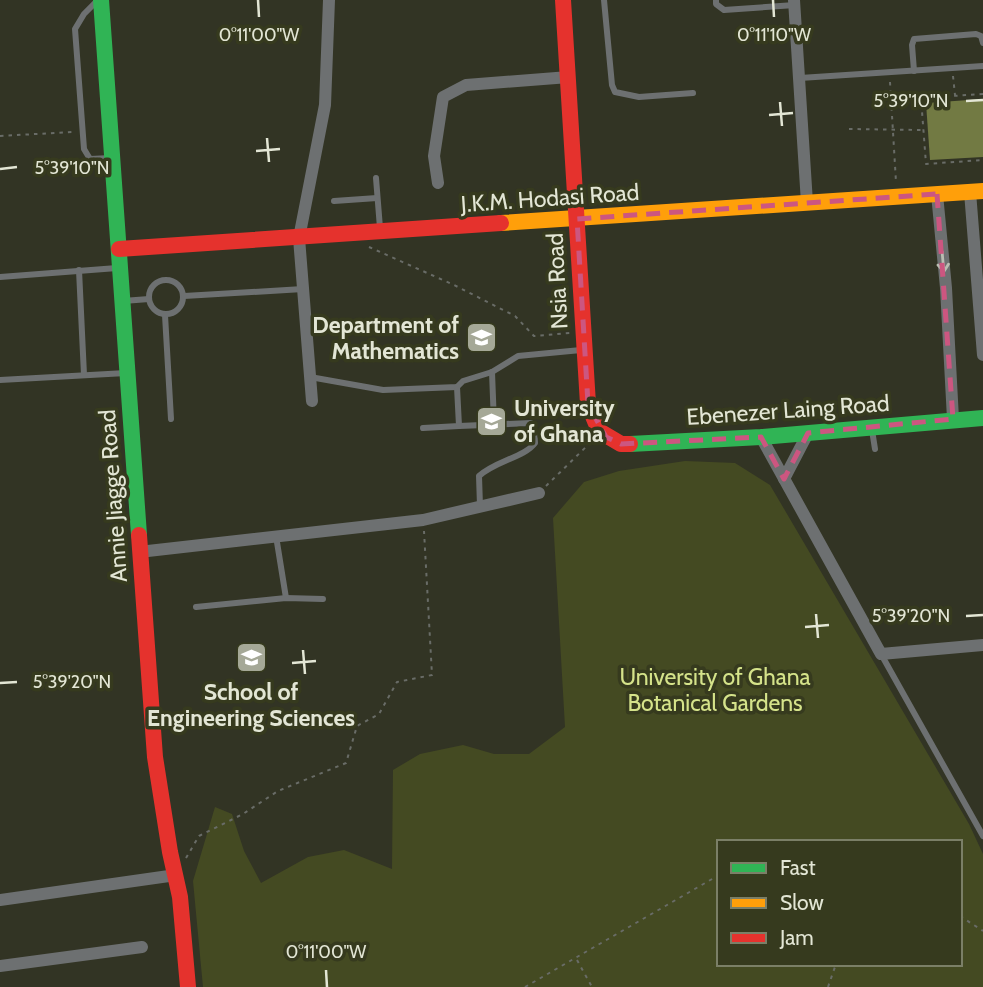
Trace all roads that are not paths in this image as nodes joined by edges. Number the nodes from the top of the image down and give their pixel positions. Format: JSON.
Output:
{"nodes":[{"id":1,"x":99,"y":0,"type":"edge"},
{"id":2,"x":329,"y":0,"type":"edge"},
{"id":3,"x":563,"y":0,"type":"edge"},
{"id":4,"x":604,"y":0,"type":"edge"},
{"id":5,"x":716,"y":0,"type":"edge"},
{"id":6,"x":740,"y":0,"type":"edge"},
{"id":7,"x":795,"y":3,"type":"edge"},
{"id":8,"x":740,"y":9,"type":"junction"},
{"id":9,"x":983,"y":43,"type":"edge"},
{"id":10,"x":983,"y":66,"type":"edge"},
{"id":11,"x":914,"y":71,"type":"junction"},
{"id":12,"x":569,"y":78,"type":"junction"},
{"id":13,"x":799,"y":78,"type":"junction"},
{"id":14,"x":692,"y":93,"type":"dead end"},
{"id":15,"x":113,"y":158,"type":"junction"},
{"id":16,"x":376,"y":178,"type":"dead end"},
{"id":17,"x":438,"y":183,"type":"dead end"},
{"id":18,"x":977,"y":191,"type":"edge"},
{"id":19,"x":937,"y":194,"type":"junction"},
{"id":20,"x":377,"y":198,"type":"junction"},
{"id":21,"x":334,"y":201,"type":"dead end"},
{"id":22,"x":807,"y":203,"type":"junction"},
{"id":23,"x":577,"y":219,"type":"junction"},
{"id":24,"x":380,"y":233,"type":"junction"},
{"id":25,"x":299,"y":238,"type":"junction"},
{"id":26,"x":119,"y":249,"type":"junction"},
{"id":27,"x":120,"y":268,"type":"junction"},
{"id":28,"x":79,"y":270,"type":"junction"},
{"id":29,"x":0,"y":277,"type":"edge"},
{"id":30,"x":303,"y":289,"type":"junction"},
{"id":31,"x":184,"y":296,"type":"junction"},
{"id":32,"x":149,"y":299,"type":"junction"},
{"id":33,"x":123,"y":300,"type":"junction"},
{"id":34,"x":165,"y":315,"type":"junction"},
{"id":35,"x":583,"y":350,"type":"junction"},
{"id":36,"x":983,"y":355,"type":"edge"},
{"id":37,"x":492,"y":372,"type":"junction"},
{"id":38,"x":128,"y":373,"type":"junction"},
{"id":39,"x":84,"y":375,"type":"junction"},
{"id":40,"x":310,"y":377,"type":"junction"},
{"id":41,"x":0,"y":380,"type":"edge"},
{"id":42,"x":457,"y":387,"type":"junction"},
{"id":43,"x":312,"y":401,"type":"dead end"},
{"id":44,"x":983,"y":418,"type":"edge"},
{"id":45,"x":171,"y":419,"type":"dead end"},
{"id":46,"x":953,"y":419,"type":"junction"},
{"id":47,"x":494,"y":424,"type":"junction"},
{"id":48,"x":459,"y":426,"type":"junction"},
{"id":49,"x":422,"y":428,"type":"dead end"},
{"id":50,"x":872,"y":428,"type":"junction"},
{"id":51,"x":599,"y":431,"type":"joint"},
{"id":52,"x":808,"y":433,"type":"junction"},
{"id":53,"x":761,"y":437,"type":"junction"},
{"id":54,"x":875,"y":449,"type":"dead end"},
{"id":55,"x":785,"y":479,"type":"junction"},
{"id":56,"x":539,"y":493,"type":"road end"},
{"id":57,"x":481,"y":506,"type":"junction"},
{"id":58,"x":276,"y":536,"type":"junction"},
{"id":59,"x":139,"y":552,"type":"junction"},
{"id":60,"x":286,"y":598,"type":"junction"},
{"id":61,"x":323,"y":600,"type":"dead end"},
{"id":62,"x":196,"y":607,"type":"dead end"},
{"id":63,"x":983,"y":645,"type":"edge"},
{"id":64,"x":881,"y":654,"type":"junction"},
{"id":65,"x":983,"y":836,"type":"edge"},
{"id":66,"x":176,"y":875,"type":"junction"},
{"id":67,"x":0,"y":900,"type":"edge"},
{"id":68,"x":142,"y":947,"type":"dead end"},
{"id":69,"x":0,"y":966,"type":"edge"},
{"id":70,"x":188,"y":987,"type":"edge"}],
"edges":[{"from":1,"to":15,"type":"street","name":"Annie Jiagge Road"},
{"from":1,"to":15,"type":"lane"},
{"from":2,"to":25,"type":"street"},
{"from":3,"to":12,"type":"street","name":"Nsia Road"},
{"from":4,"to":14,"type":"lane"},
{"from":5,"to":8,"type":"lane"},
{"from":6,"to":8,"type":"lane"},
{"from":7,"to":8,"type":"lane"},
{"from":7,"to":13,"type":"street"},
{"from":9,"to":11,"type":"lane"},
{"from":10,"to":11,"type":"lane"},
{"from":11,"to":13,"type":"lane"},
{"from":12,"to":17,"type":"street"},
{"from":12,"to":23,"type":"street","name":"Nsia Road"},
{"from":13,"to":22,"type":"street"},
{"from":15,"to":26,"type":"street","name":"Annie Jiagge Road"},
{"from":16,"to":20,"type":"lane"},
{"from":18,"to":19,"type":"street","name":"J.K.M. Hodasi Road"},
{"from":18,"to":36,"type":"street"},
{"from":19,"to":22,"type":"street","name":"J.K.M. Hodasi Road"},
{"from":19,"to":46,"type":"street","one_way":true},
{"from":20,"to":21,"type":"lane"},
{"from":20,"to":24,"type":"lane"},
{"from":22,"to":23,"type":"street","name":"J.K.M. Hodasi Road"},
{"from":23,"to":24,"type":"street","name":"J.K.M. Hodasi Road"},
{"from":23,"to":35,"type":"street","name":"Nsia Road"},
{"from":24,"to":25,"type":"street","name":"J.K.M. Hodasi Road"},
{"from":25,"to":26,"type":"street","name":"J.K.M. Hodasi Road"},
{"from":25,"to":30,"type":"street"},
{"from":26,"to":27,"type":"street","name":"Annie Jiagge Road"},
{"from":27,"to":28,"type":"lane"},
{"from":27,"to":33,"type":"street","name":"Annie Jiagge Road"},
{"from":28,"to":29,"type":"lane"},
{"from":28,"to":39,"type":"lane"},
{"from":30,"to":31,"type":"lane"},
{"from":30,"to":40,"type":"street"},
{"from":31,"to":32,"type":"lane"},
{"from":31,"to":34,"type":"lane"},
{"from":32,"to":33,"type":"lane"},
{"from":32,"to":34,"type":"lane"},
{"from":33,"to":38,"type":"street","name":"Annie Jiagge Road"},
{"from":34,"to":45,"type":"lane"},
{"from":35,"to":37,"type":"lane"},
{"from":35,"to":51,"type":"street","name":"Nsia Road"},
{"from":37,"to":42,"type":"lane"},
{"from":37,"to":47,"type":"lane"},
{"from":38,"to":39,"type":"lane"},
{"from":38,"to":59,"type":"street","name":"Annie Jiagge Road"},
{"from":39,"to":41,"type":"lane"},
{"from":40,"to":42,"type":"lane"},
{"from":40,"to":43,"type":"street"},
{"from":42,"to":48,"type":"lane"},
{"from":44,"to":46,"type":"street","name":"Ebenezer Laing Road"},
{"from":46,"to":50,"type":"street","name":"Ebenezer Laing Road"},
{"from":47,"to":48,"type":"lane"},
{"from":47,"to":57,"type":"lane"},
{"from":48,"to":49,"type":"lane"},
{"from":50,"to":52,"type":"street","name":"Ebenezer Laing Road"},
{"from":50,"to":54,"type":"lane"},
{"from":51,"to":53,"type":"street","name":"Ebenezer Laing Road"},
{"from":52,"to":53,"type":"street","name":"Ebenezer Laing Road"},
{"from":52,"to":55,"type":"street"},
{"from":53,"to":55,"type":"street"},
{"from":55,"to":64,"type":"street"},
{"from":56,"to":57,"type":"street"},
{"from":57,"to":58,"type":"street"},
{"from":58,"to":59,"type":"street"},
{"from":58,"to":60,"type":"lane"},
{"from":59,"to":66,"type":"street","name":"Annie Jiagge Road"},
{"from":60,"to":61,"type":"lane"},
{"from":60,"to":62,"type":"lane"},
{"from":63,"to":64,"type":"street"},
{"from":64,"to":65,"type":"lane"},
{"from":66,"to":67,"type":"street"},
{"from":66,"to":70,"type":"street","name":"Annie Jiagge Road"},
{"from":68,"to":69,"type":"street"}]}
